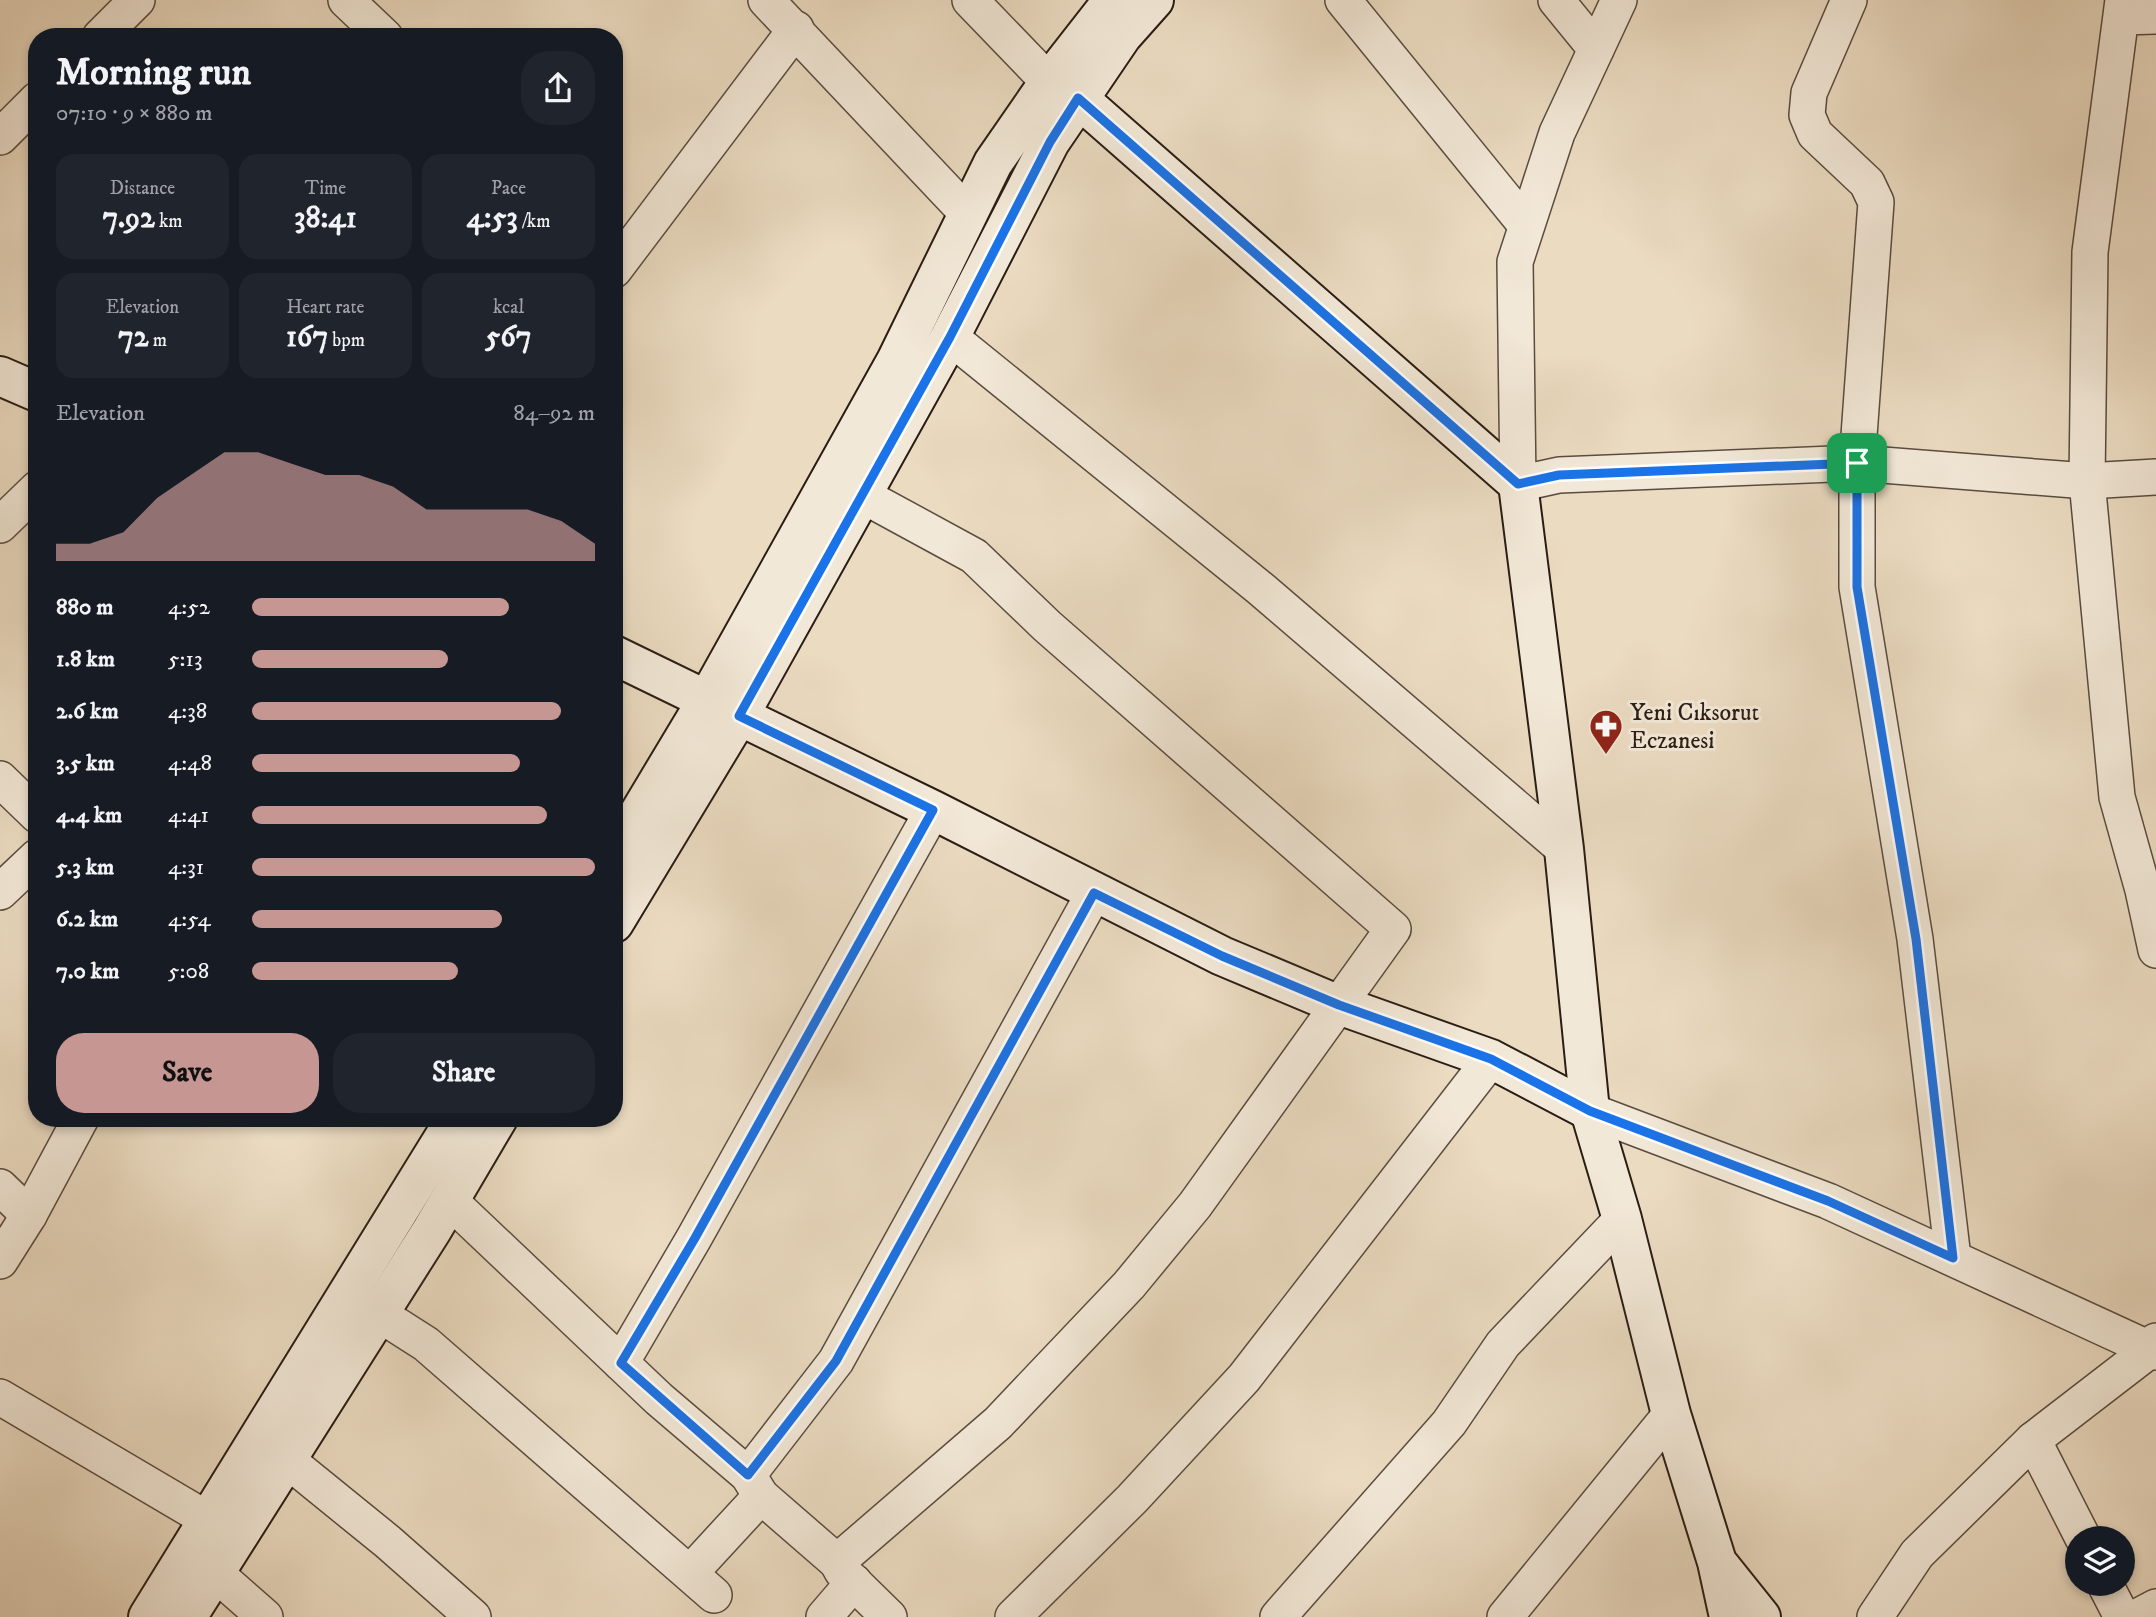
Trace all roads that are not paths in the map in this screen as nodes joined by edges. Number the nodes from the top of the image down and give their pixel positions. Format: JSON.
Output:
{"nodes":[{"id":1,"x":137,"y":0,"type":"edge"},
{"id":2,"x":346,"y":0,"type":"edge"},
{"id":3,"x":766,"y":0,"type":"edge"},
{"id":4,"x":970,"y":0,"type":"edge"},
{"id":5,"x":1114,"y":0,"type":"edge"},
{"id":6,"x":1154,"y":0,"type":"edge"},
{"id":7,"x":1343,"y":0,"type":"edge"},
{"id":8,"x":1556,"y":0,"type":"edge"},
{"id":9,"x":1619,"y":0,"type":"edge"},
{"id":10,"x":1849,"y":0,"type":"edge"},
{"id":11,"x":2134,"y":11,"type":"edge"},
{"id":12,"x":109,"y":28,"type":"edge"},
{"id":13,"x":376,"y":28,"type":"edge"},
{"id":14,"x":796,"y":29,"type":"junction"},
{"id":15,"x":1596,"y":49,"type":"junction"},
{"id":16,"x":1063,"y":90,"type":"junction"},
{"id":17,"x":28,"y":109,"type":"edge"},
{"id":18,"x":0,"y":137,"type":"edge"},
{"id":19,"x":968,"y":214,"type":"junction"},
{"id":20,"x":1527,"y":225,"type":"junction"},
{"id":21,"x":623,"y":251,"type":"edge"},
{"id":22,"x":950,"y":337,"type":"junction"},
{"id":23,"x":0,"y":376,"type":"edge"},
{"id":24,"x":28,"y":388,"type":"edge"},
{"id":25,"x":1857,"y":463,"type":"junction"},
{"id":26,"x":2156,"y":477,"type":"edge"},
{"id":27,"x":2087,"y":481,"type":"junction"},
{"id":28,"x":1518,"y":484,"type":"junction"},
{"id":29,"x":860,"y":494,"type":"junction"},
{"id":30,"x":28,"y":498,"type":"edge"},
{"id":31,"x":0,"y":525,"type":"edge"},
{"id":32,"x":623,"y":659,"type":"edge"},
{"id":33,"x":723,"y":708,"type":"junction"},
{"id":34,"x":0,"y":779,"type":"edge"},
{"id":35,"x":28,"y":806,"type":"edge"},
{"id":36,"x":933,"y":810,"type":"junction"},
{"id":37,"x":623,"y":843,"type":"edge"},
{"id":38,"x":1564,"y":849,"type":"junction"},
{"id":39,"x":28,"y":866,"type":"edge"},
{"id":40,"x":2150,"y":887,"type":"edge"},
{"id":41,"x":0,"y":892,"type":"edge"},
{"id":42,"x":1094,"y":893,"type":"junction"},
{"id":43,"x":623,"y":905,"type":"edge"},
{"id":44,"x":2156,"y":950,"type":"edge"},
{"id":45,"x":1339,"y":1005,"type":"junction"},
{"id":46,"x":1491,"y":1059,"type":"junction"},
{"id":47,"x":1590,"y":1111,"type":"junction"},
{"id":48,"x":76,"y":1127,"type":"edge"},
{"id":49,"x":450,"y":1127,"type":"edge"},
{"id":50,"x":493,"y":1127,"type":"edge"},
{"id":51,"x":0,"y":1187,"type":"edge"},
{"id":52,"x":450,"y":1201,"type":"junction"},
{"id":53,"x":29,"y":1214,"type":"junction"},
{"id":54,"x":1622,"y":1219,"type":"junction"},
{"id":55,"x":1953,"y":1258,"type":"junction"},
{"id":56,"x":0,"y":1261,"type":"edge"},
{"id":57,"x":379,"y":1314,"type":"junction"},
{"id":58,"x":2154,"y":1347,"type":"edge"},
{"id":59,"x":621,"y":1363,"type":"junction"},
{"id":60,"x":0,"y":1397,"type":"edge"},
{"id":61,"x":1671,"y":1414,"type":"junction"},
{"id":62,"x":2033,"y":1440,"type":"junction"},
{"id":63,"x":287,"y":1460,"type":"junction"},
{"id":64,"x":755,"y":1486,"type":"junction"},
{"id":65,"x":207,"y":1519,"type":"junction"},
{"id":66,"x":2076,"y":1526,"type":"edge"},
{"id":67,"x":1717,"y":1562,"type":"junction"},
{"id":68,"x":845,"y":1572,"type":"junction"},
{"id":69,"x":215,"y":1573,"type":"junction"},
{"id":70,"x":2111,"y":1596,"type":"edge"},
{"id":71,"x":2156,"y":1606,"type":"edge"},
{"id":72,"x":148,"y":1617,"type":"edge"},
{"id":73,"x":187,"y":1617,"type":"edge"},
{"id":74,"x":265,"y":1617,"type":"edge"},
{"id":75,"x":473,"y":1617,"type":"edge"},
{"id":76,"x":824,"y":1617,"type":"edge"},
{"id":77,"x":889,"y":1617,"type":"edge"},
{"id":78,"x":1013,"y":1617,"type":"edge"},
{"id":79,"x":1278,"y":1617,"type":"edge"},
{"id":80,"x":1505,"y":1617,"type":"edge"},
{"id":81,"x":1729,"y":1617,"type":"edge"},
{"id":82,"x":1761,"y":1617,"type":"edge"},
{"id":83,"x":1875,"y":1617,"type":"edge"},
{"id":84,"x":2122,"y":1617,"type":"edge"},
{"id":85,"x":2137,"y":1617,"type":"edge"}],
"edges":[{"from":1,"to":12,"type":"street"},
{"from":2,"to":13,"type":"street"},
{"from":3,"to":14,"type":"street"},
{"from":4,"to":16,"type":"street"},
{"from":5,"to":16,"type":"main road"},
{"from":6,"to":16,"type":"main road"},
{"from":7,"to":20,"type":"street"},
{"from":8,"to":15,"type":"street"},
{"from":9,"to":15,"type":"street"},
{"from":10,"to":25,"type":"street"},
{"from":11,"to":27,"type":"street"},
{"from":14,"to":19,"type":"street"},
{"from":14,"to":21,"type":"street"},
{"from":15,"to":20,"type":"street"},
{"from":16,"to":19,"type":"main road"},
{"from":16,"to":22,"type":"main road"},
{"from":16,"to":28,"type":"main road"},
{"from":17,"to":18,"type":"street"},
{"from":19,"to":33,"type":"main road"},
{"from":20,"to":28,"type":"street"},
{"from":22,"to":29,"type":"main road"},
{"from":22,"to":38,"type":"street"},
{"from":23,"to":24,"type":"main road"},
{"from":25,"to":27,"type":"street"},
{"from":25,"to":28,"type":"street"},
{"from":25,"to":55,"type":"street"},
{"from":26,"to":27,"type":"street"},
{"from":27,"to":40,"type":"street"},
{"from":28,"to":38,"type":"main road"},
{"from":29,"to":33,"type":"main road"},
{"from":29,"to":45,"type":"street"},
{"from":30,"to":31,"type":"street"},
{"from":32,"to":33,"type":"main road"},
{"from":33,"to":36,"type":"main road"},
{"from":33,"to":37,"type":"main road"},
{"from":33,"to":43,"type":"main road"},
{"from":34,"to":35,"type":"street"},
{"from":36,"to":42,"type":"main road"},
{"from":36,"to":59,"type":"street"},
{"from":38,"to":47,"type":"main road"},
{"from":39,"to":41,"type":"street"},
{"from":40,"to":44,"type":"street"},
{"from":42,"to":45,"type":"main road"},
{"from":42,"to":64,"type":"street"},
{"from":45,"to":46,"type":"main road"},
{"from":45,"to":68,"type":"street"},
{"from":46,"to":47,"type":"main road"},
{"from":46,"to":78,"type":"street"},
{"from":47,"to":54,"type":"main road"},
{"from":47,"to":55,"type":"street"},
{"from":48,"to":53,"type":"street"},
{"from":49,"to":65,"type":"main road"},
{"from":50,"to":52,"type":"main road"},
{"from":51,"to":53,"type":"street"},
{"from":52,"to":57,"type":"main road"},
{"from":52,"to":59,"type":"street"},
{"from":53,"to":56,"type":"street"},
{"from":54,"to":61,"type":"main road"},
{"from":54,"to":79,"type":"street"},
{"from":55,"to":58,"type":"street"},
{"from":57,"to":63,"type":"main road"},
{"from":57,"to":64,"type":"street"},
{"from":58,"to":62,"type":"street"},
{"from":59,"to":64,"type":"street"},
{"from":60,"to":65,"type":"street"},
{"from":61,"to":67,"type":"main road"},
{"from":61,"to":80,"type":"street"},
{"from":62,"to":66,"type":"street"},
{"from":62,"to":83,"type":"street"},
{"from":63,"to":69,"type":"main road"},
{"from":63,"to":75,"type":"street"},
{"from":64,"to":68,"type":"street"},
{"from":65,"to":72,"type":"main road"},
{"from":67,"to":81,"type":"main road"},
{"from":67,"to":82,"type":"main road"},
{"from":68,"to":76,"type":"street"},
{"from":68,"to":77,"type":"street"},
{"from":69,"to":73,"type":"main road"},
{"from":69,"to":74,"type":"street"},
{"from":70,"to":84,"type":"street"},
{"from":71,"to":85,"type":"street"}]}
